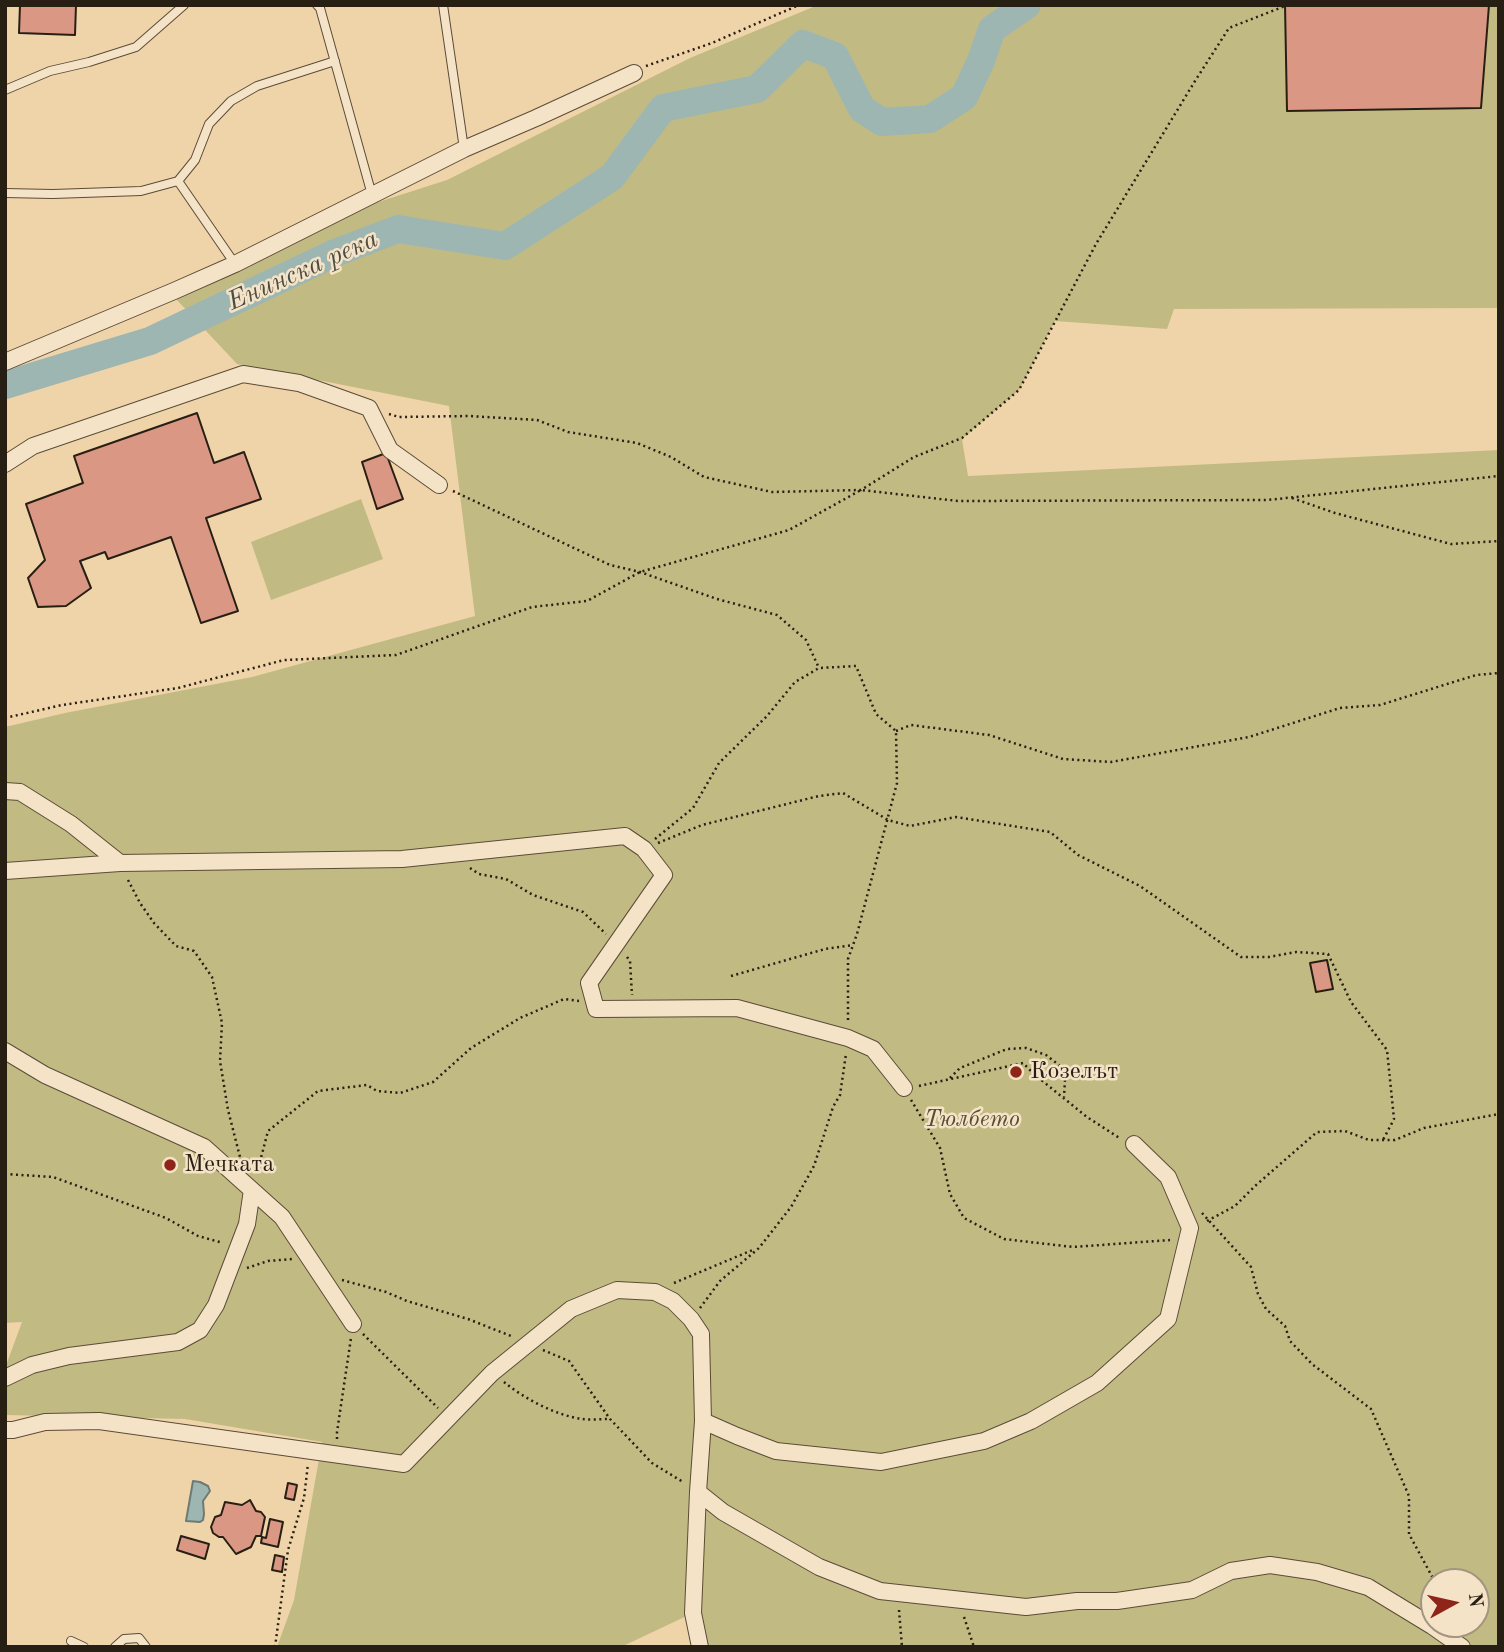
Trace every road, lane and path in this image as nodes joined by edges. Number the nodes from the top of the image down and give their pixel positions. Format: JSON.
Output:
{"nodes":[{"id":1,"x":184,"y":5,"type":"edge"},
{"id":2,"x":317,"y":5,"type":"edge"},
{"id":3,"x":443,"y":5,"type":"edge"},
{"id":4,"x":799,"y":5,"type":"edge"},
{"id":5,"x":1285,"y":6,"type":"edge"},
{"id":6,"x":335,"y":61,"type":"junction"},
{"id":7,"x":634,"y":73,"type":"joint"},
{"id":8,"x":5,"y":90,"type":"edge"},
{"id":9,"x":464,"y":149,"type":"junction"},
{"id":10,"x":178,"y":181,"type":"junction"},
{"id":11,"x":5,"y":194,"type":"edge"},
{"id":12,"x":372,"y":195,"type":"junction"},
{"id":13,"x":235,"y":264,"type":"junction"},
{"id":14,"x":5,"y":362,"type":"edge"},
{"id":15,"x":369,"y":408,"type":"junction"},
{"id":16,"x":5,"y":464,"type":"edge"},
{"id":17,"x":1499,"y":476,"type":"edge"},
{"id":18,"x":439,"y":485,"type":"joint"},
{"id":19,"x":862,"y":490,"type":"junction"},
{"id":20,"x":1289,"y":497,"type":"junction"},
{"id":21,"x":1499,"y":541,"type":"edge"},
{"id":22,"x":640,"y":572,"type":"junction"},
{"id":23,"x":819,"y":668,"type":"junction"},
{"id":24,"x":1499,"y":673,"type":"edge"},
{"id":25,"x":5,"y":718,"type":"edge"},
{"id":26,"x":896,"y":731,"type":"junction"},
{"id":27,"x":5,"y":792,"type":"edge"},
{"id":28,"x":888,"y":820,"type":"junction"},
{"id":29,"x":644,"y":849,"type":"junction"},
{"id":30,"x":449,"y":854,"type":"junction"},
{"id":31,"x":120,"y":863,"type":"junction"},
{"id":32,"x":5,"y":872,"type":"edge"},
{"id":33,"x":617,"y":943,"type":"junction"},
{"id":34,"x":853,"y":945,"type":"junction"},
{"id":35,"x":731,"y":976,"type":"dead end"},
{"id":36,"x":594,"y":1003,"type":"junction"},
{"id":37,"x":632,"y":1009,"type":"junction"},
{"id":38,"x":848,"y":1038,"type":"junction"},
{"id":39,"x":5,"y":1051,"type":"edge"},
{"id":40,"x":947,"y":1080,"type":"junction"},
{"id":41,"x":904,"y":1088,"type":"junction"},
{"id":42,"x":1064,"y":1097,"type":"junction"},
{"id":43,"x":1499,"y":1114,"type":"edge"},
{"id":44,"x":1383,"y":1140,"type":"junction"},
{"id":45,"x":1134,"y":1144,"type":"joint"},
{"id":46,"x":5,"y":1174,"type":"edge"},
{"id":47,"x":249,"y":1187,"type":"junction"},
{"id":48,"x":1201,"y":1212,"type":"dead end"},
{"id":49,"x":1209,"y":1221,"type":"junction"},
{"id":50,"x":1189,"y":1233,"type":"junction"},
{"id":51,"x":238,"y":1248,"type":"junction"},
{"id":52,"x":759,"y":1248,"type":"junction"},
{"id":53,"x":315,"y":1268,"type":"junction"},
{"id":54,"x":223,"y":1285,"type":"junction"},
{"id":55,"x":655,"y":1292,"type":"junction"},
{"id":56,"x":691,"y":1319,"type":"junction"},
{"id":57,"x":353,"y":1324,"type":"junction"},
{"id":58,"x":529,"y":1343,"type":"junction"},
{"id":59,"x":492,"y":1373,"type":"junction"},
{"id":60,"x":5,"y":1378,"type":"edge"},
{"id":61,"x":449,"y":1418,"type":"junction"},
{"id":62,"x":610,"y":1419,"type":"junction"},
{"id":63,"x":704,"y":1421,"type":"junction"},
{"id":64,"x":5,"y":1430,"type":"edge"},
{"id":65,"x":338,"y":1448,"type":"dead end"},
{"id":66,"x":310,"y":1451,"type":"junction"},
{"id":67,"x":698,"y":1492,"type":"junction"},
{"id":68,"x":1427,"y":1568,"type":"edge"},
{"id":69,"x":898,"y":1593,"type":"junction"},
{"id":70,"x":948,"y":1598,"type":"junction"},
{"id":71,"x":71,"y":1641,"type":"dead end"},
{"id":72,"x":84,"y":1647,"type":"edge"},
{"id":73,"x":115,"y":1647,"type":"edge"},
{"id":74,"x":146,"y":1647,"type":"edge"},
{"id":75,"x":275,"y":1647,"type":"edge"},
{"id":76,"x":700,"y":1647,"type":"edge"},
{"id":77,"x":902,"y":1647,"type":"edge"},
{"id":78,"x":974,"y":1647,"type":"edge"},
{"id":79,"x":1462,"y":1647,"type":"edge"}],
"edges":[{"from":1,"to":8,"type":"lane"},
{"from":2,"to":6,"type":"lane"},
{"from":3,"to":9,"type":"lane"},
{"from":4,"to":7,"type":"path"},
{"from":5,"to":19,"type":"path"},
{"from":6,"to":10,"type":"lane"},
{"from":6,"to":12,"type":"lane"},
{"from":7,"to":9,"type":"street"},
{"from":9,"to":12,"type":"street"},
{"from":10,"to":11,"type":"lane"},
{"from":10,"to":13,"type":"lane"},
{"from":12,"to":13,"type":"street"},
{"from":13,"to":14,"type":"street"},
{"from":15,"to":16,"type":"street"},
{"from":15,"to":18,"type":"street"},
{"from":15,"to":19,"type":"path"},
{"from":17,"to":20,"type":"path"},
{"from":18,"to":22,"type":"path"},
{"from":19,"to":20,"type":"path"},
{"from":19,"to":22,"type":"path"},
{"from":20,"to":21,"type":"path"},
{"from":22,"to":23,"type":"path"},
{"from":22,"to":25,"type":"path"},
{"from":23,"to":26,"type":"path"},
{"from":23,"to":29,"type":"path"},
{"from":24,"to":26,"type":"path"},
{"from":26,"to":28,"type":"path"},
{"from":27,"to":31,"type":"street"},
{"from":28,"to":29,"type":"path"},
{"from":28,"to":34,"type":"path"},
{"from":28,"to":44,"type":"path"},
{"from":29,"to":30,"type":"street"},
{"from":29,"to":33,"type":"street"},
{"from":30,"to":31,"type":"street"},
{"from":30,"to":33,"type":"path"},
{"from":31,"to":32,"type":"street"},
{"from":31,"to":47,"type":"path"},
{"from":33,"to":36,"type":"street"},
{"from":33,"to":37,"type":"path"},
{"from":34,"to":35,"type":"path"},
{"from":34,"to":38,"type":"path"},
{"from":36,"to":37,"type":"street"},
{"from":36,"to":47,"type":"path"},
{"from":37,"to":38,"type":"street"},
{"from":38,"to":41,"type":"street"},
{"from":38,"to":52,"type":"path"},
{"from":39,"to":47,"type":"street"},
{"from":40,"to":41,"type":"path"},
{"from":40,"to":42,"type":"path"},
{"from":40,"to":42,"type":"path"},
{"from":41,"to":50,"type":"path"},
{"from":42,"to":45,"type":"path"},
{"from":43,"to":44,"type":"path"},
{"from":44,"to":49,"type":"path"},
{"from":45,"to":50,"type":"street"},
{"from":46,"to":51,"type":"path"},
{"from":47,"to":51,"type":"street"},
{"from":47,"to":53,"type":"street"},
{"from":48,"to":49,"type":"path"},
{"from":49,"to":50,"type":"path"},
{"from":49,"to":68,"type":"path"},
{"from":50,"to":63,"type":"street"},
{"from":51,"to":54,"type":"street"},
{"from":52,"to":55,"type":"path"},
{"from":52,"to":56,"type":"path"},
{"from":53,"to":54,"type":"path"},
{"from":53,"to":57,"type":"street"},
{"from":53,"to":58,"type":"path"},
{"from":54,"to":60,"type":"street"},
{"from":55,"to":56,"type":"street"},
{"from":55,"to":58,"type":"street"},
{"from":56,"to":63,"type":"street"},
{"from":57,"to":61,"type":"path"},
{"from":57,"to":65,"type":"path"},
{"from":58,"to":59,"type":"street"},
{"from":58,"to":62,"type":"path"},
{"from":59,"to":61,"type":"street"},
{"from":59,"to":62,"type":"path"},
{"from":61,"to":66,"type":"street"},
{"from":62,"to":67,"type":"path"},
{"from":63,"to":67,"type":"street"},
{"from":64,"to":66,"type":"street"},
{"from":66,"to":75,"type":"path"},
{"from":67,"to":69,"type":"street"},
{"from":67,"to":76,"type":"street"},
{"from":69,"to":70,"type":"street"},
{"from":69,"to":77,"type":"path"},
{"from":70,"to":78,"type":"path"},
{"from":70,"to":79,"type":"street"},
{"from":71,"to":72,"type":"lane"},
{"from":73,"to":74,"type":"lane"}]}
